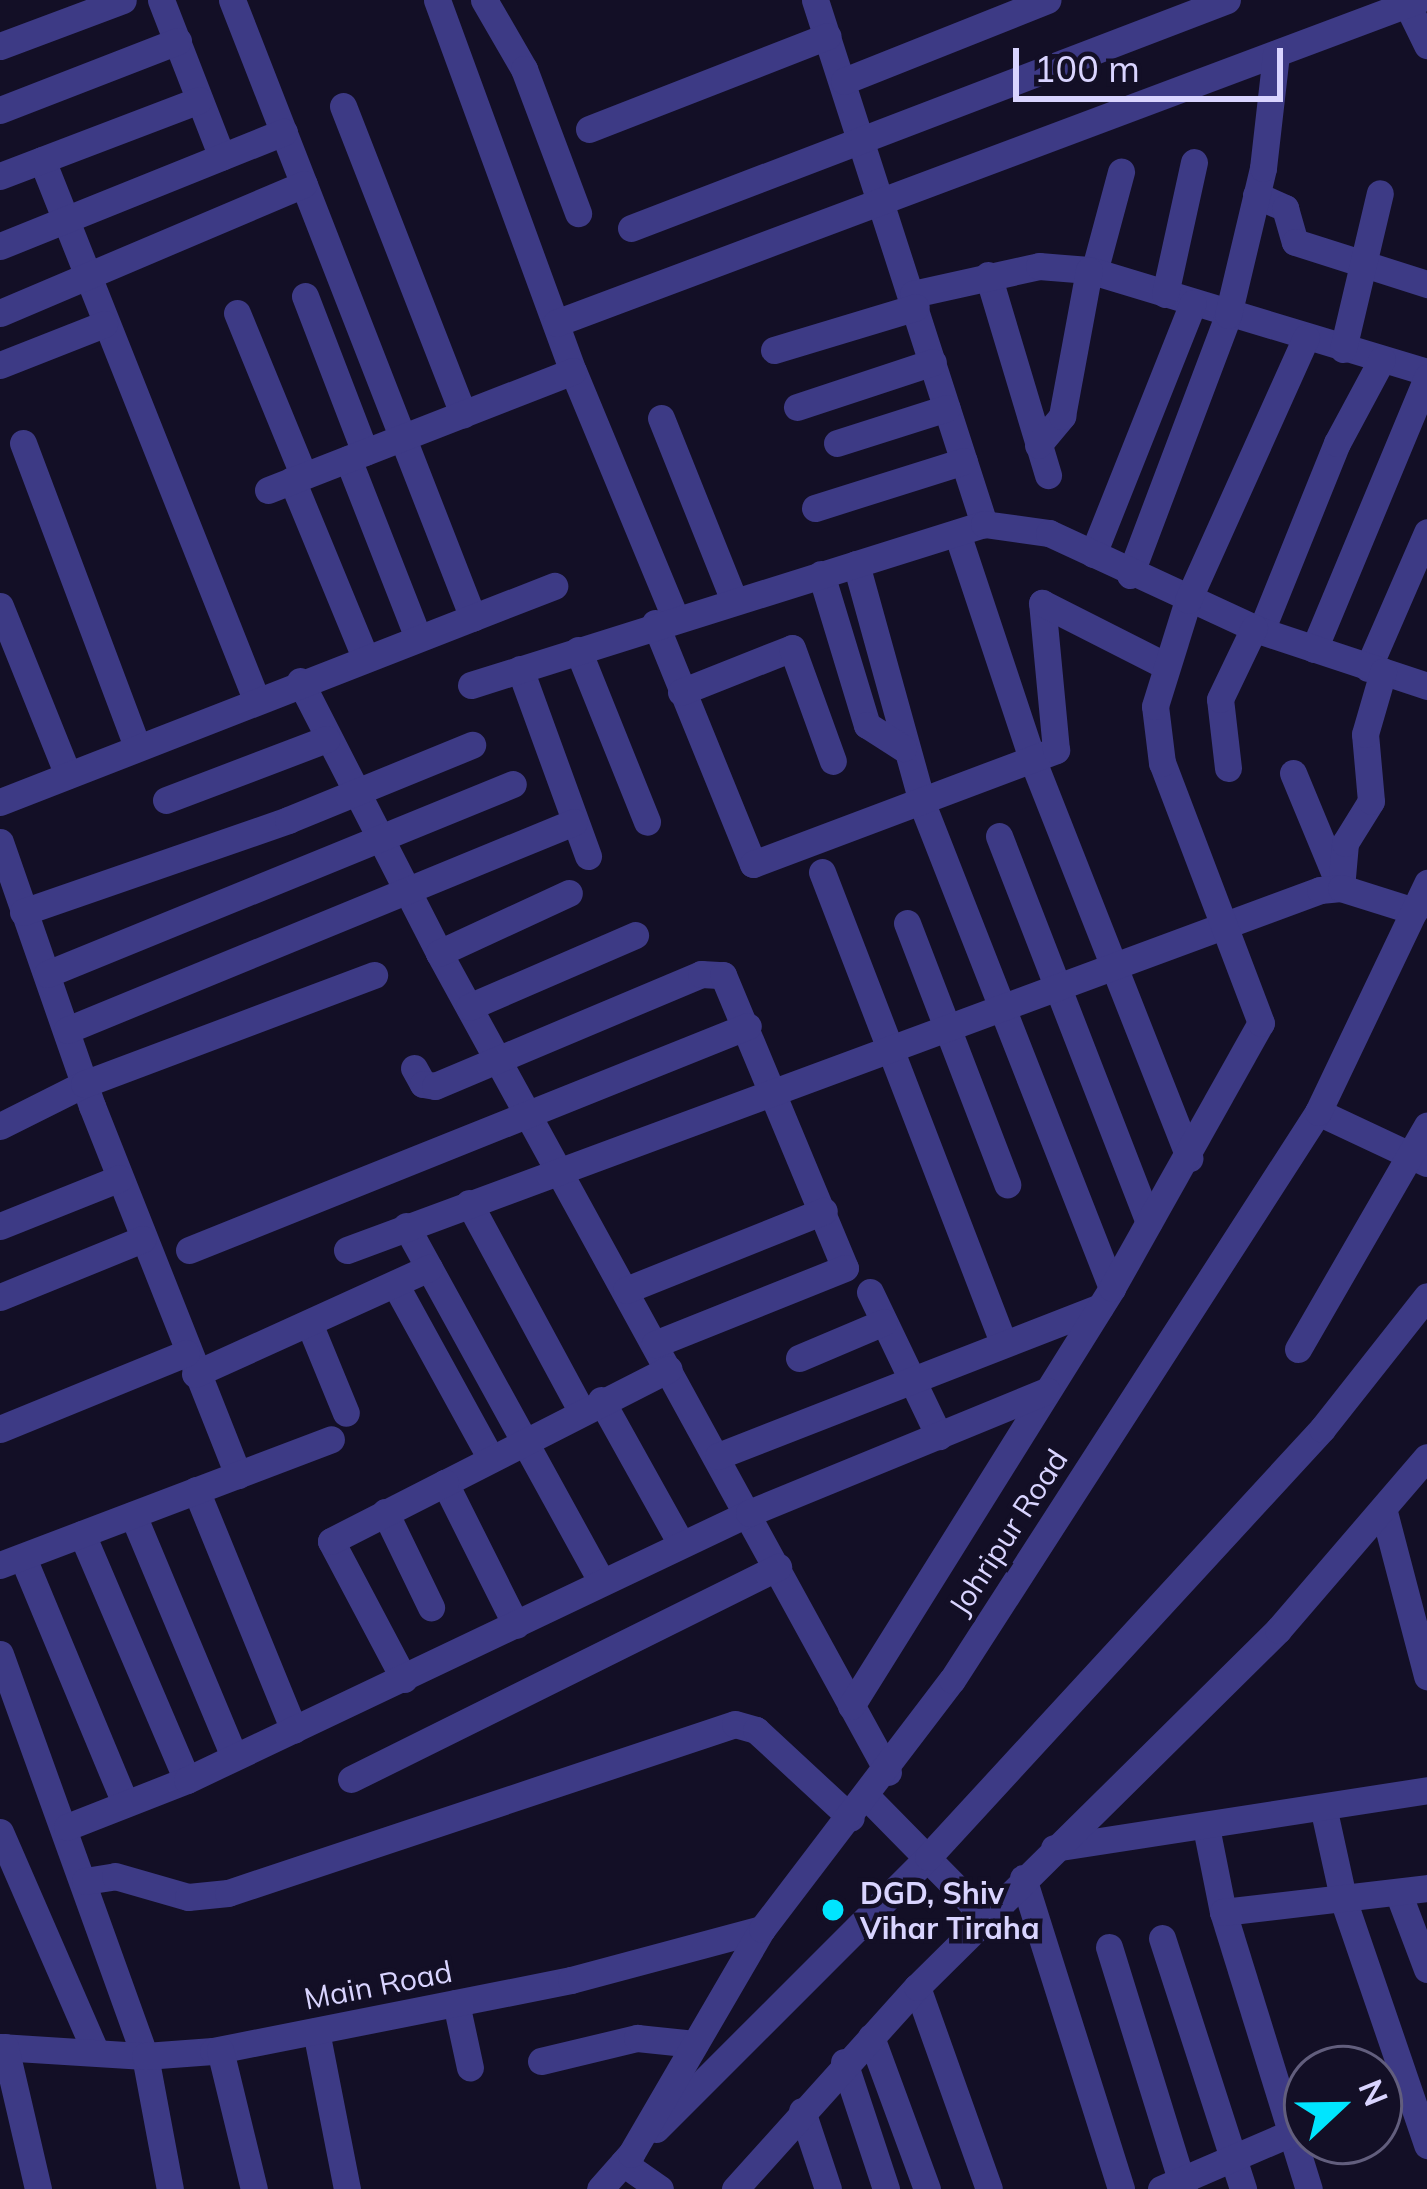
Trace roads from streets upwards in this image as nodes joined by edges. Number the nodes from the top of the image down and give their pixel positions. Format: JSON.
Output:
{"nodes":[{"id":1,"x":123,"y":0,"type":"edge"},
{"id":2,"x":161,"y":0,"type":"edge"},
{"id":3,"x":232,"y":0,"type":"edge"},
{"id":4,"x":437,"y":0,"type":"edge"},
{"id":5,"x":484,"y":0,"type":"edge"},
{"id":6,"x":815,"y":0,"type":"edge"},
{"id":7,"x":1227,"y":0,"type":"edge"},
{"id":8,"x":1037,"y":2,"type":"edge"},
{"id":9,"x":1400,"y":4,"type":"edge"},
{"id":10,"x":828,"y":36,"type":"junction"},
{"id":11,"x":178,"y":41,"type":"junction"},
{"id":12,"x":1427,"y":45,"type":"edge"},
{"id":13,"x":0,"y":46,"type":"edge"},
{"id":14,"x":1276,"y":54,"type":"junction"},
{"id":15,"x":844,"y":81,"type":"junction"},
{"id":16,"x":199,"y":100,"type":"junction"},
{"id":17,"x":344,"y":106,"type":"dead end"},
{"id":18,"x":0,"y":110,"type":"edge"},
{"id":19,"x":590,"y":129,"type":"dead end"},
{"id":20,"x":284,"y":132,"type":"junction"},
{"id":21,"x":862,"y":139,"type":"junction"},
{"id":22,"x":222,"y":157,"type":"junction"},
{"id":23,"x":42,"y":160,"type":"junction"},
{"id":24,"x":1195,"y":162,"type":"dead end"},
{"id":25,"x":1121,"y":172,"type":"dead end"},
{"id":26,"x":0,"y":176,"type":"edge"},
{"id":27,"x":304,"y":184,"type":"junction"},
{"id":28,"x":1380,"y":193,"type":"dead end"},
{"id":29,"x":1256,"y":195,"type":"junction"},
{"id":30,"x":884,"y":204,"type":"junction"},
{"id":31,"x":578,"y":212,"type":"dead end"},
{"id":32,"x":65,"y":221,"type":"junction"},
{"id":33,"x":631,"y":228,"type":"dead end"},
{"id":34,"x":0,"y":246,"type":"edge"},
{"id":35,"x":1364,"y":262,"type":"junction"},
{"id":36,"x":1092,"y":271,"type":"junction"},
{"id":37,"x":988,"y":275,"type":"junction"},
{"id":38,"x":88,"y":281,"type":"junction"},
{"id":39,"x":1427,"y":284,"type":"edge"},
{"id":40,"x":1165,"y":294,"type":"junction"},
{"id":41,"x":305,"y":296,"type":"dead end"},
{"id":42,"x":915,"y":301,"type":"junction"},
{"id":43,"x":1193,"y":302,"type":"junction"},
{"id":44,"x":0,"y":313,"type":"edge"},
{"id":45,"x":237,"y":313,"type":"dead end"},
{"id":46,"x":1228,"y":315,"type":"junction"},
{"id":47,"x":556,"y":323,"type":"junction"},
{"id":48,"x":104,"y":324,"type":"junction"},
{"id":49,"x":1306,"y":338,"type":"junction"},
{"id":50,"x":1343,"y":349,"type":"junction"},
{"id":51,"x":773,"y":350,"type":"dead end"},
{"id":52,"x":1382,"y":359,"type":"junction"},
{"id":53,"x":933,"y":362,"type":"junction"},
{"id":54,"x":0,"y":364,"type":"edge"},
{"id":55,"x":573,"y":371,"type":"junction"},
{"id":56,"x":1427,"y":375,"type":"edge"},
{"id":57,"x":797,"y":407,"type":"dead end"},
{"id":58,"x":947,"y":408,"type":"junction"},
{"id":59,"x":463,"y":414,"type":"junction"},
{"id":60,"x":661,"y":418,"type":"dead end"},
{"id":61,"x":404,"y":436,"type":"junction"},
{"id":62,"x":22,"y":442,"type":"dead end"},
{"id":63,"x":837,"y":443,"type":"dead end"},
{"id":64,"x":1038,"y":445,"type":"junction"},
{"id":65,"x":356,"y":456,"type":"junction"},
{"id":66,"x":964,"y":460,"type":"junction"},
{"id":67,"x":1048,"y":475,"type":"dead end"},
{"id":68,"x":288,"y":482,"type":"junction"},
{"id":69,"x":815,"y":508,"type":"dead end"},
{"id":70,"x":970,"y":528,"type":"junction"},
{"id":71,"x":1427,"y":532,"type":"edge"},
{"id":72,"x":1093,"y":554,"type":"junction"},
{"id":73,"x":856,"y":564,"type":"junction"},
{"id":74,"x":821,"y":574,"type":"junction"},
{"id":75,"x":1130,"y":575,"type":"junction"},
{"id":76,"x":554,"y":586,"type":"dead end"},
{"id":77,"x":733,"y":598,"type":"junction"},
{"id":78,"x":1188,"y":600,"type":"junction"},
{"id":79,"x":0,"y":606,"type":"edge"},
{"id":80,"x":473,"y":617,"type":"junction"},
{"id":81,"x":665,"y":620,"type":"junction"},
{"id":82,"x":1257,"y":630,"type":"junction"},
{"id":83,"x":418,"y":638,"type":"junction"},
{"id":84,"x":1315,"y":649,"type":"junction"},
{"id":85,"x":578,"y":650,"type":"junction"},
{"id":86,"x":365,"y":657,"type":"junction"},
{"id":87,"x":1166,"y":666,"type":"junction"},
{"id":88,"x":520,"y":669,"type":"junction"},
{"id":89,"x":1376,"y":670,"type":"junction"},
{"id":90,"x":300,"y":681,"type":"junction"},
{"id":91,"x":471,"y":685,"type":"dead end"},
{"id":92,"x":1427,"y":686,"type":"edge"},
{"id":93,"x":681,"y":692,"type":"junction"},
{"id":94,"x":256,"y":700,"type":"junction"},
{"id":95,"x":327,"y":740,"type":"junction"},
{"id":96,"x":472,"y":745,"type":"dead end"},
{"id":97,"x":137,"y":747,"type":"junction"},
{"id":98,"x":903,"y":748,"type":"junction"},
{"id":99,"x":833,"y":761,"type":"dead end"},
{"id":100,"x":1033,"y":761,"type":"junction"},
{"id":101,"x":1228,"y":768,"type":"dead end"},
{"id":102,"x":1293,"y":773,"type":"dead end"},
{"id":103,"x":68,"y":776,"type":"junction"},
{"id":104,"x":513,"y":784,"type":"dead end"},
{"id":105,"x":352,"y":792,"type":"junction"},
{"id":106,"x":166,"y":800,"type":"dead end"},
{"id":107,"x":0,"y":802,"type":"edge"},
{"id":108,"x":923,"y":806,"type":"junction"},
{"id":109,"x":574,"y":822,"type":"junction"},
{"id":110,"x":646,"y":822,"type":"dead end"},
{"id":111,"x":999,"y":836,"type":"dead end"},
{"id":112,"x":380,"y":839,"type":"junction"},
{"id":113,"x":0,"y":842,"type":"edge"},
{"id":114,"x":588,"y":856,"type":"dead end"},
{"id":115,"x":822,"y":872,"type":"dead end"},
{"id":116,"x":1427,"y":883,"type":"edge"},
{"id":117,"x":1341,"y":888,"type":"junction"},
{"id":118,"x":408,"y":893,"type":"junction"},
{"id":119,"x":569,"y":893,"type":"dead end"},
{"id":120,"x":1414,"y":911,"type":"junction"},
{"id":121,"x":23,"y":912,"type":"junction"},
{"id":122,"x":907,"y":923,"type":"dead end"},
{"id":123,"x":1226,"y":927,"type":"junction"},
{"id":124,"x":635,"y":935,"type":"dead end"},
{"id":125,"x":439,"y":952,"type":"junction"},
{"id":126,"x":1115,"y":967,"type":"junction"},
{"id":127,"x":46,"y":974,"type":"junction"},
{"id":128,"x":374,"y":975,"type":"dead end"},
{"id":129,"x":1060,"y":989,"type":"junction"},
{"id":130,"x":469,"y":1007,"type":"junction"},
{"id":131,"x":1004,"y":1012,"type":"junction"},
{"id":132,"x":748,"y":1026,"type":"junction"},
{"id":133,"x":67,"y":1030,"type":"junction"},
{"id":134,"x":949,"y":1031,"type":"junction"},
{"id":135,"x":893,"y":1051,"type":"junction"},
{"id":136,"x":500,"y":1062,"type":"junction"},
{"id":137,"x":414,"y":1068,"type":"dead end"},
{"id":138,"x":84,"y":1084,"type":"junction"},
{"id":139,"x":775,"y":1090,"type":"junction"},
{"id":140,"x":1318,"y":1112,"type":"junction"},
{"id":141,"x":528,"y":1113,"type":"junction"},
{"id":142,"x":0,"y":1126,"type":"edge"},
{"id":143,"x":1427,"y":1126,"type":"edge"},
{"id":144,"x":1189,"y":1158,"type":"junction"},
{"id":145,"x":1420,"y":1158,"type":"edge"},
{"id":146,"x":557,"y":1168,"type":"junction"},
{"id":147,"x":120,"y":1178,"type":"junction"},
{"id":148,"x":1007,"y":1184,"type":"dead end"},
{"id":149,"x":469,"y":1203,"type":"junction"},
{"id":150,"x":824,"y":1211,"type":"junction"},
{"id":151,"x":1149,"y":1222,"type":"junction"},
{"id":152,"x":0,"y":1226,"type":"edge"},
{"id":153,"x":406,"y":1226,"type":"junction"},
{"id":154,"x":143,"y":1239,"type":"junction"},
{"id":155,"x":189,"y":1250,"type":"dead end"},
{"id":156,"x":347,"y":1250,"type":"dead end"},
{"id":157,"x":429,"y":1268,"type":"junction"},
{"id":158,"x":395,"y":1284,"type":"junction"},
{"id":159,"x":626,"y":1290,"type":"junction"},
{"id":160,"x":870,"y":1292,"type":"dead end"},
{"id":161,"x":1427,"y":1296,"type":"edge"},
{"id":162,"x":0,"y":1298,"type":"edge"},
{"id":163,"x":1106,"y":1298,"type":"junction"},
{"id":164,"x":884,"y":1322,"type":"junction"},
{"id":165,"x":309,"y":1323,"type":"junction"},
{"id":166,"x":1003,"y":1342,"type":"junction"},
{"id":167,"x":1298,"y":1349,"type":"dead end"},
{"id":168,"x":662,"y":1356,"type":"junction"},
{"id":169,"x":799,"y":1358,"type":"dead end"},
{"id":170,"x":190,"y":1363,"type":"junction"},
{"id":171,"x":909,"y":1375,"type":"junction"},
{"id":172,"x":1047,"y":1390,"type":"junction"},
{"id":173,"x":591,"y":1405,"type":"junction"},
{"id":174,"x":346,"y":1413,"type":"dead end"},
{"id":175,"x":0,"y":1429,"type":"edge"},
{"id":176,"x":939,"y":1436,"type":"junction"},
{"id":177,"x":331,"y":1439,"type":"dead end"},
{"id":178,"x":523,"y":1439,"type":"junction"},
{"id":179,"x":718,"y":1456,"type":"junction"},
{"id":180,"x":1427,"y":1456,"type":"edge"},
{"id":181,"x":490,"y":1457,"type":"junction"},
{"id":182,"x":238,"y":1475,"type":"junction"},
{"id":183,"x":446,"y":1483,"type":"junction"},
{"id":184,"x":196,"y":1490,"type":"junction"},
{"id":185,"x":385,"y":1512,"type":"junction"},
{"id":186,"x":1384,"y":1512,"type":"junction"},
{"id":187,"x":749,"y":1513,"type":"junction"},
{"id":188,"x":133,"y":1514,"type":"junction"},
{"id":189,"x":82,"y":1534,"type":"junction"},
{"id":190,"x":681,"y":1544,"type":"junction"},
{"id":191,"x":11,"y":1562,"type":"edge"},
{"id":192,"x":778,"y":1567,"type":"junction"},
{"id":193,"x":602,"y":1582,"type":"junction"},
{"id":194,"x":431,"y":1607,"type":"dead end"},
{"id":195,"x":516,"y":1625,"type":"junction"},
{"id":196,"x":0,"y":1654,"type":"edge"},
{"id":197,"x":1427,"y":1676,"type":"edge"},
{"id":198,"x":404,"y":1679,"type":"junction"},
{"id":199,"x":851,"y":1706,"type":"junction"},
{"id":200,"x":294,"y":1730,"type":"junction"},
{"id":201,"x":234,"y":1757,"type":"junction"},
{"id":202,"x":888,"y":1772,"type":"junction"},
{"id":203,"x":351,"y":1779,"type":"dead end"},
{"id":204,"x":187,"y":1780,"type":"junction"},
{"id":205,"x":1427,"y":1790,"type":"edge"},
{"id":206,"x":125,"y":1803,"type":"junction"},
{"id":207,"x":859,"y":1808,"type":"junction"},
{"id":208,"x":1324,"y":1811,"type":"junction"},
{"id":209,"x":67,"y":1827,"type":"junction"},
{"id":210,"x":1206,"y":1827,"type":"junction"},
{"id":211,"x":2,"y":1842,"type":"edge"},
{"id":212,"x":1054,"y":1848,"type":"junction"},
{"id":213,"x":928,"y":1857,"type":"junction"},
{"id":214,"x":1023,"y":1878,"type":"junction"},
{"id":215,"x":86,"y":1881,"type":"junction"},
{"id":216,"x":1427,"y":1888,"type":"edge"},
{"id":217,"x":1399,"y":1895,"type":"junction"},
{"id":218,"x":969,"y":1899,"type":"junction"},
{"id":219,"x":1344,"y":1902,"type":"junction"},
{"id":220,"x":1223,"y":1912,"type":"junction"},
{"id":221,"x":762,"y":1929,"type":"junction"},
{"id":222,"x":1162,"y":1938,"type":"dead end"},
{"id":223,"x":1109,"y":1947,"type":"dead end"},
{"id":224,"x":1427,"y":1969,"type":"edge"},
{"id":225,"x":917,"y":1987,"type":"junction"},
{"id":226,"x":456,"y":2003,"type":"junction"},
{"id":227,"x":316,"y":2031,"type":"junction"},
{"id":228,"x":871,"y":2037,"type":"junction"},
{"id":229,"x":4,"y":2040,"type":"edge"},
{"id":230,"x":695,"y":2044,"type":"junction"},
{"id":231,"x":220,"y":2050,"type":"junction"},
{"id":232,"x":95,"y":2051,"type":"junction"},
{"id":233,"x":145,"y":2056,"type":"junction"},
{"id":234,"x":541,"y":2061,"type":"dead end"},
{"id":235,"x":844,"y":2062,"type":"junction"},
{"id":236,"x":470,"y":2068,"type":"dead end"},
{"id":237,"x":1283,"y":2107,"type":"edge"},
{"id":238,"x":802,"y":2111,"type":"junction"},
{"id":239,"x":1283,"y":2136,"type":"edge"},
{"id":240,"x":1427,"y":2145,"type":"edge"},
{"id":241,"x":1233,"y":2158,"type":"junction"},
{"id":242,"x":627,"y":2159,"type":"junction"},
{"id":243,"x":758,"y":2176,"type":"edge"},
{"id":244,"x":656,"y":2186,"type":"edge"},
{"id":245,"x":1175,"y":2186,"type":"edge"},
{"id":246,"x":38,"y":2189,"type":"edge"},
{"id":247,"x":170,"y":2189,"type":"edge"},
{"id":248,"x":254,"y":2189,"type":"edge"},
{"id":249,"x":347,"y":2189,"type":"edge"},
{"id":250,"x":601,"y":2189,"type":"edge"},
{"id":251,"x":735,"y":2189,"type":"edge"},
{"id":252,"x":828,"y":2189,"type":"edge"},
{"id":253,"x":886,"y":2189,"type":"edge"},
{"id":254,"x":927,"y":2189,"type":"edge"},
{"id":255,"x":989,"y":2189,"type":"edge"},
{"id":256,"x":1121,"y":2189,"type":"edge"},
{"id":257,"x":1243,"y":2189,"type":"edge"}],
"edges":[{"from":1,"to":13,"type":"street"},
{"from":2,"to":11,"type":"street"},
{"from":3,"to":20,"type":"street"},
{"from":4,"to":47,"type":"street"},
{"from":5,"to":31,"type":"street"},
{"from":6,"to":10,"type":"street"},
{"from":7,"to":21,"type":"street"},
{"from":8,"to":15,"type":"street"},
{"from":9,"to":12,"type":"street"},
{"from":9,"to":14,"type":"street"},
{"from":10,"to":15,"type":"street"},
{"from":10,"to":19,"type":"street"},
{"from":11,"to":16,"type":"street"},
{"from":11,"to":18,"type":"street"},
{"from":14,"to":29,"type":"street"},
{"from":14,"to":30,"type":"street"},
{"from":15,"to":21,"type":"street"},
{"from":16,"to":22,"type":"street"},
{"from":16,"to":23,"type":"street"},
{"from":17,"to":59,"type":"street"},
{"from":20,"to":22,"type":"street"},
{"from":20,"to":27,"type":"street"},
{"from":21,"to":30,"type":"street"},
{"from":21,"to":33,"type":"street"},
{"from":22,"to":32,"type":"street"},
{"from":23,"to":26,"type":"street"},
{"from":23,"to":32,"type":"street"},
{"from":24,"to":40,"type":"street"},
{"from":25,"to":36,"type":"street"},
{"from":27,"to":38,"type":"street"},
{"from":27,"to":61,"type":"street"},
{"from":28,"to":35,"type":"street"},
{"from":29,"to":35,"type":"street"},
{"from":29,"to":46,"type":"street"},
{"from":30,"to":42,"type":"street"},
{"from":30,"to":47,"type":"street"},
{"from":32,"to":34,"type":"street"},
{"from":32,"to":38,"type":"street"},
{"from":35,"to":39,"type":"street"},
{"from":35,"to":50,"type":"street"},
{"from":36,"to":37,"type":"street"},
{"from":36,"to":40,"type":"street"},
{"from":36,"to":64,"type":"street"},
{"from":37,"to":42,"type":"street"},
{"from":37,"to":64,"type":"street"},
{"from":38,"to":44,"type":"street"},
{"from":38,"to":48,"type":"street"},
{"from":40,"to":43,"type":"street"},
{"from":41,"to":65,"type":"street"},
{"from":42,"to":51,"type":"street"},
{"from":42,"to":53,"type":"street"},
{"from":43,"to":46,"type":"street"},
{"from":43,"to":72,"type":"street"},
{"from":45,"to":68,"type":"street"},
{"from":46,"to":49,"type":"street"},
{"from":46,"to":75,"type":"street"},
{"from":47,"to":55,"type":"street"},
{"from":48,"to":54,"type":"street"},
{"from":48,"to":94,"type":"street"},
{"from":49,"to":50,"type":"street"},
{"from":49,"to":78,"type":"street"},
{"from":50,"to":52,"type":"street"},
{"from":52,"to":56,"type":"street"},
{"from":52,"to":82,"type":"street"},
{"from":53,"to":57,"type":"street"},
{"from":53,"to":58,"type":"street"},
{"from":55,"to":59,"type":"street"},
{"from":55,"to":81,"type":"street"},
{"from":56,"to":84,"type":"street"},
{"from":58,"to":63,"type":"street"},
{"from":58,"to":66,"type":"street"},
{"from":59,"to":61,"type":"street"},
{"from":60,"to":77,"type":"street"},
{"from":61,"to":65,"type":"street"},
{"from":61,"to":80,"type":"street"},
{"from":62,"to":97,"type":"street"},
{"from":64,"to":67,"type":"street"},
{"from":65,"to":68,"type":"street"},
{"from":65,"to":83,"type":"street"},
{"from":66,"to":69,"type":"street"},
{"from":66,"to":70,"type":"street"},
{"from":68,"to":86,"type":"street"},
{"from":70,"to":72,"type":"street"},
{"from":70,"to":73,"type":"street"},
{"from":70,"to":100,"type":"street"},
{"from":71,"to":89,"type":"street"},
{"from":72,"to":75,"type":"street"},
{"from":73,"to":74,"type":"street"},
{"from":73,"to":98,"type":"street"},
{"from":74,"to":77,"type":"street"},
{"from":74,"to":98,"type":"street"},
{"from":75,"to":78,"type":"street"},
{"from":76,"to":80,"type":"street"},
{"from":77,"to":81,"type":"street"},
{"from":78,"to":82,"type":"street"},
{"from":78,"to":87,"type":"street"},
{"from":79,"to":103,"type":"street"},
{"from":80,"to":83,"type":"street"},
{"from":81,"to":85,"type":"street"},
{"from":81,"to":93,"type":"street"},
{"from":82,"to":84,"type":"street"},
{"from":82,"to":101,"type":"street"},
{"from":83,"to":86,"type":"street"},
{"from":84,"to":89,"type":"street"},
{"from":85,"to":88,"type":"street"},
{"from":85,"to":110,"type":"street"},
{"from":86,"to":90,"type":"street"},
{"from":87,"to":100,"type":"street"},
{"from":87,"to":123,"type":"street"},
{"from":88,"to":91,"type":"street"},
{"from":88,"to":109,"type":"street"},
{"from":89,"to":92,"type":"street"},
{"from":89,"to":117,"type":"street"},
{"from":90,"to":94,"type":"street"},
{"from":90,"to":95,"type":"street"},
{"from":93,"to":99,"type":"street"},
{"from":93,"to":108,"type":"street"},
{"from":94,"to":97,"type":"street"},
{"from":95,"to":105,"type":"street"},
{"from":95,"to":106,"type":"street"},
{"from":96,"to":105,"type":"street"},
{"from":97,"to":103,"type":"street"},
{"from":98,"to":108,"type":"street"},
{"from":100,"to":108,"type":"street"},
{"from":100,"to":126,"type":"street"},
{"from":102,"to":117,"type":"street"},
{"from":103,"to":107,"type":"street"},
{"from":104,"to":112,"type":"street"},
{"from":105,"to":112,"type":"street"},
{"from":105,"to":121,"type":"street"},
{"from":108,"to":131,"type":"street"},
{"from":109,"to":114,"type":"street"},
{"from":109,"to":118,"type":"street"},
{"from":111,"to":129,"type":"street"},
{"from":112,"to":118,"type":"street"},
{"from":112,"to":127,"type":"street"},
{"from":113,"to":121,"type":"street"},
{"from":115,"to":135,"type":"street"},
{"from":116,"to":120,"type":"street","name":"Johripur Road"},
{"from":117,"to":120,"type":"street"},
{"from":117,"to":123,"type":"street"},
{"from":118,"to":125,"type":"street"},
{"from":118,"to":133,"type":"street"},
{"from":119,"to":125,"type":"street"},
{"from":120,"to":140,"type":"street","name":"Johripur Road"},
{"from":121,"to":127,"type":"street"},
{"from":122,"to":134,"type":"street"},
{"from":123,"to":126,"type":"street"},
{"from":123,"to":144,"type":"street"},
{"from":124,"to":130,"type":"street"},
{"from":125,"to":130,"type":"street"},
{"from":126,"to":129,"type":"street"},
{"from":126,"to":144,"type":"street"},
{"from":127,"to":133,"type":"street"},
{"from":128,"to":138,"type":"street"},
{"from":129,"to":131,"type":"street"},
{"from":129,"to":151,"type":"street"},
{"from":130,"to":136,"type":"street"},
{"from":131,"to":134,"type":"street"},
{"from":131,"to":163,"type":"street"},
{"from":132,"to":136,"type":"street"},
{"from":132,"to":139,"type":"street"},
{"from":132,"to":141,"type":"street"},
{"from":133,"to":138,"type":"street"},
{"from":134,"to":135,"type":"street"},
{"from":134,"to":148,"type":"street"},
{"from":135,"to":139,"type":"street"},
{"from":135,"to":166,"type":"street"},
{"from":136,"to":137,"type":"street"},
{"from":136,"to":141,"type":"street"},
{"from":138,"to":142,"type":"street"},
{"from":138,"to":147,"type":"street"},
{"from":139,"to":146,"type":"street"},
{"from":139,"to":150,"type":"street"},
{"from":140,"to":145,"type":"street"},
{"from":140,"to":202,"type":"street","name":"Johripur Road"},
{"from":141,"to":146,"type":"street"},
{"from":141,"to":155,"type":"street"},
{"from":143,"to":145,"type":"street"},
{"from":144,"to":151,"type":"street"},
{"from":145,"to":167,"type":"street"},
{"from":146,"to":149,"type":"street"},
{"from":146,"to":159,"type":"street"},
{"from":147,"to":152,"type":"street"},
{"from":147,"to":154,"type":"street"},
{"from":149,"to":153,"type":"street"},
{"from":149,"to":173,"type":"street"},
{"from":150,"to":159,"type":"street"},
{"from":150,"to":168,"type":"street"},
{"from":151,"to":163,"type":"street"},
{"from":153,"to":156,"type":"street"},
{"from":153,"to":157,"type":"street"},
{"from":154,"to":162,"type":"street"},
{"from":154,"to":170,"type":"street"},
{"from":157,"to":158,"type":"street"},
{"from":157,"to":178,"type":"street"},
{"from":158,"to":165,"type":"street"},
{"from":158,"to":181,"type":"street"},
{"from":159,"to":168,"type":"street"},
{"from":160,"to":164,"type":"street"},
{"from":161,"to":213,"type":"street"},
{"from":163,"to":166,"type":"street"},
{"from":163,"to":172,"type":"street"},
{"from":164,"to":169,"type":"street"},
{"from":164,"to":171,"type":"street"},
{"from":165,"to":170,"type":"street"},
{"from":165,"to":174,"type":"street"},
{"from":166,"to":171,"type":"street"},
{"from":168,"to":173,"type":"street"},
{"from":168,"to":179,"type":"street"},
{"from":170,"to":175,"type":"street"},
{"from":170,"to":182,"type":"street"},
{"from":171,"to":176,"type":"street"},
{"from":171,"to":179,"type":"street"},
{"from":172,"to":176,"type":"street"},
{"from":172,"to":199,"type":"street"},
{"from":173,"to":178,"type":"street"},
{"from":173,"to":190,"type":"street"},
{"from":176,"to":187,"type":"street"},
{"from":177,"to":182,"type":"street"},
{"from":178,"to":181,"type":"street"},
{"from":178,"to":193,"type":"street"},
{"from":179,"to":187,"type":"street"},
{"from":180,"to":186,"type":"street"},
{"from":181,"to":183,"type":"street"},
{"from":182,"to":184,"type":"street"},
{"from":183,"to":185,"type":"street"},
{"from":183,"to":195,"type":"street"},
{"from":184,"to":188,"type":"street"},
{"from":184,"to":200,"type":"street"},
{"from":185,"to":194,"type":"street"},
{"from":185,"to":198,"type":"street"},
{"from":186,"to":197,"type":"street"},
{"from":186,"to":212,"type":"street"},
{"from":187,"to":190,"type":"street"},
{"from":187,"to":192,"type":"street"},
{"from":188,"to":189,"type":"street"},
{"from":188,"to":201,"type":"street"},
{"from":189,"to":191,"type":"street"},
{"from":189,"to":204,"type":"street"},
{"from":190,"to":193,"type":"street"},
{"from":191,"to":206,"type":"street"},
{"from":192,"to":199,"type":"street"},
{"from":192,"to":203,"type":"street"},
{"from":193,"to":195,"type":"street"},
{"from":195,"to":198,"type":"street"},
{"from":196,"to":209,"type":"street"},
{"from":198,"to":200,"type":"street"},
{"from":199,"to":202,"type":"street"},
{"from":200,"to":201,"type":"street"},
{"from":201,"to":204,"type":"street"},
{"from":202,"to":207,"type":"street","name":"Johripur Road"},
{"from":204,"to":206,"type":"street"},
{"from":205,"to":208,"type":"street"},
{"from":206,"to":209,"type":"street"},
{"from":207,"to":213,"type":"street"},
{"from":207,"to":215,"type":"street"},
{"from":207,"to":221,"type":"street","name":"Johripur Road"},
{"from":208,"to":210,"type":"street"},
{"from":208,"to":219,"type":"street"},
{"from":209,"to":215,"type":"street"},
{"from":210,"to":212,"type":"street"},
{"from":210,"to":220,"type":"street"},
{"from":211,"to":232,"type":"street"},
{"from":212,"to":214,"type":"street"},
{"from":213,"to":218,"type":"street"},
{"from":213,"to":242,"type":"street"},
{"from":214,"to":218,"type":"street"},
{"from":214,"to":256,"type":"street"},
{"from":215,"to":233,"type":"street"},
{"from":216,"to":217,"type":"street"},
{"from":217,"to":219,"type":"street"},
{"from":217,"to":224,"type":"street"},
{"from":218,"to":225,"type":"street"},
{"from":219,"to":220,"type":"street"},
{"from":219,"to":240,"type":"street"},
{"from":220,"to":237,"type":"street"},
{"from":221,"to":226,"type":"street","name":"Main Road"},
{"from":221,"to":230,"type":"street","name":"Johripur Road"},
{"from":222,"to":241,"type":"street"},
{"from":223,"to":245,"type":"street"},
{"from":225,"to":228,"type":"street"},
{"from":225,"to":255,"type":"street"},
{"from":226,"to":227,"type":"street","name":"Main Road"},
{"from":226,"to":236,"type":"street"},
{"from":227,"to":231,"type":"street","name":"Main Road"},
{"from":227,"to":249,"type":"street"},
{"from":228,"to":235,"type":"street"},
{"from":228,"to":254,"type":"street"},
{"from":229,"to":232,"type":"street","name":"Main Road"},
{"from":229,"to":246,"type":"street"},
{"from":230,"to":234,"type":"street"},
{"from":230,"to":242,"type":"street","name":"Johripur Road"},
{"from":231,"to":233,"type":"street","name":"Main Road"},
{"from":231,"to":248,"type":"street"},
{"from":232,"to":233,"type":"street","name":"Main Road"},
{"from":233,"to":247,"type":"street"},
{"from":235,"to":238,"type":"street"},
{"from":235,"to":253,"type":"street"},
{"from":238,"to":243,"type":"street"},
{"from":238,"to":252,"type":"street"},
{"from":239,"to":241,"type":"street"},
{"from":241,"to":245,"type":"street"},
{"from":241,"to":257,"type":"street"},
{"from":242,"to":244,"type":"street"},
{"from":242,"to":250,"type":"street","name":"Johripur Road"},
{"from":243,"to":251,"type":"street"}]}
